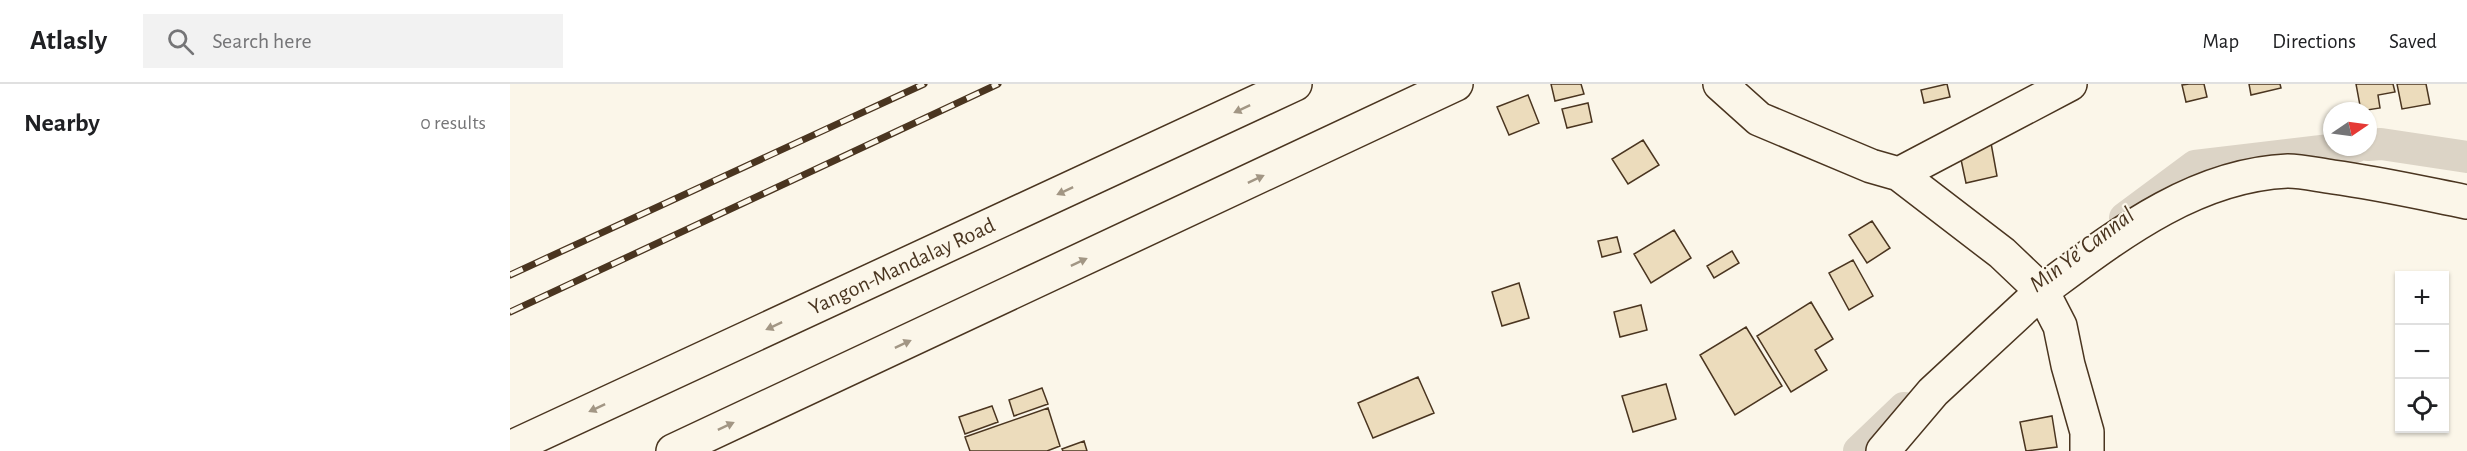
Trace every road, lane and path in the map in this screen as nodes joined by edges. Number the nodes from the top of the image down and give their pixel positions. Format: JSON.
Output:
{"nodes":[{"id":1,"x":1295,"y":84,"type":"edge"},
{"id":2,"x":1456,"y":84,"type":"edge"},
{"id":3,"x":1720,"y":84,"type":"edge"},
{"id":4,"x":2070,"y":84,"type":"edge"},
{"id":5,"x":1899,"y":174,"type":"junction"},
{"id":6,"x":2467,"y":202,"type":"edge"},
{"id":7,"x":2038,"y":288,"type":"junction"},
{"id":8,"x":510,"y":448,"type":"edge"},
{"id":9,"x":673,"y":451,"type":"edge"},
{"id":10,"x":1883,"y":451,"type":"edge"},
{"id":11,"x":2086,"y":451,"type":"edge"}],
"edges":[{"from":1,"to":8,"type":"main road","name":"Yangon-Mandalay Road","one_way":true},
{"from":9,"to":2,"type":"main road","one_way":true},
{"from":3,"to":5,"type":"main road"},
{"from":4,"to":5,"type":"main road"},
{"from":5,"to":7,"type":"main road"},
{"from":6,"to":7,"type":"main road"},
{"from":7,"to":10,"type":"main road"},
{"from":7,"to":11,"type":"main road"}]}
